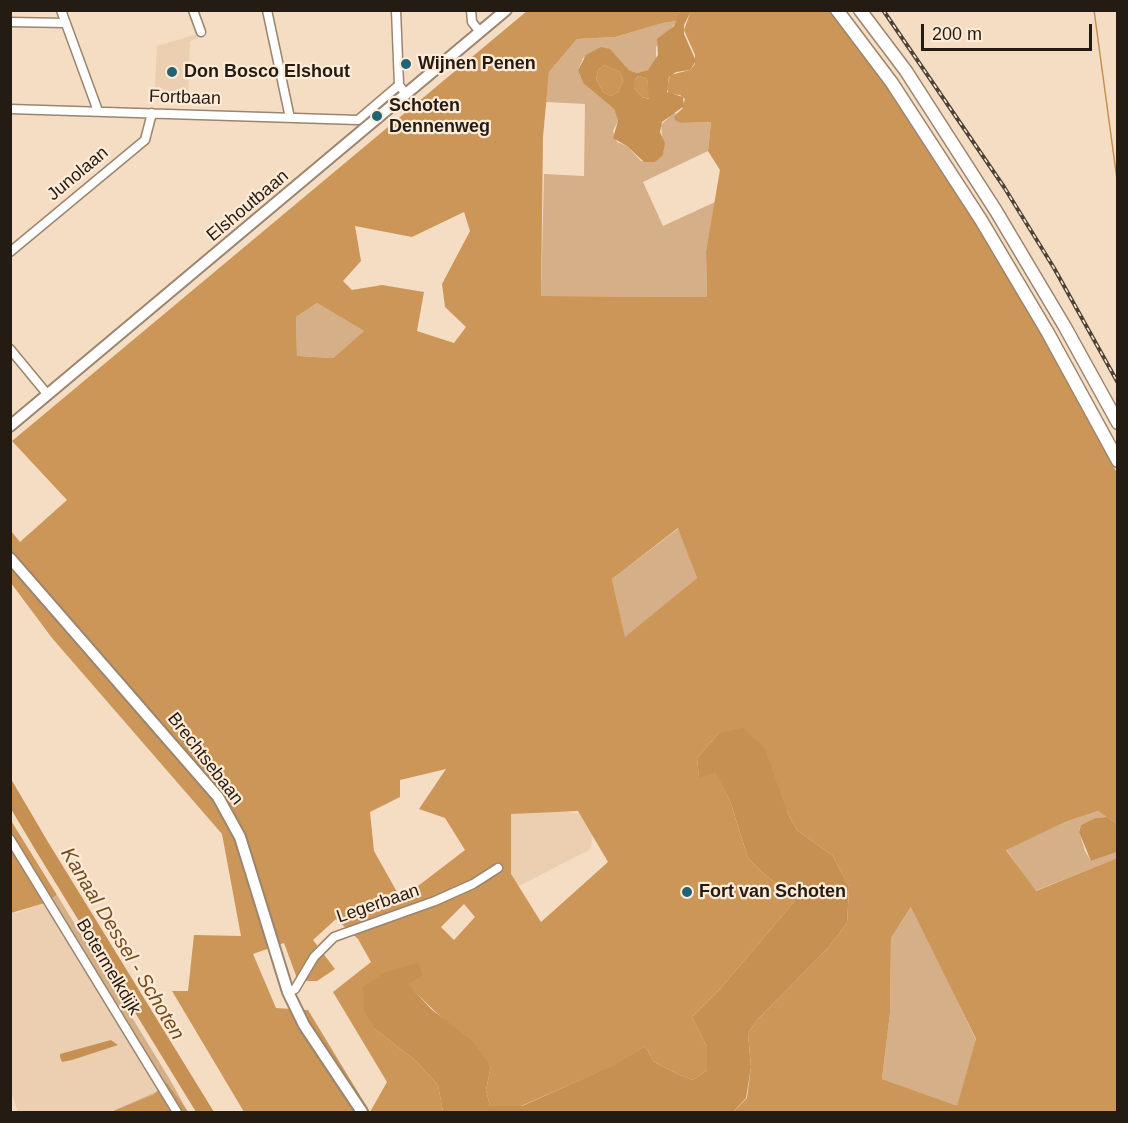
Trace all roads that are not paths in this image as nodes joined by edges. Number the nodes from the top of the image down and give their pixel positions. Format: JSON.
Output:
{"nodes":[{"id":1,"x":60,"y":10,"type":"edge"},
{"id":2,"x":193,"y":10,"type":"edge"},
{"id":3,"x":267,"y":10,"type":"edge"},
{"id":4,"x":396,"y":10,"type":"edge"},
{"id":5,"x":471,"y":10,"type":"edge"},
{"id":6,"x":506,"y":10,"type":"edge"},
{"id":7,"x":837,"y":10,"type":"edge"},
{"id":8,"x":860,"y":10,"type":"edge"},
{"id":9,"x":10,"y":22,"type":"edge"},
{"id":10,"x":65,"y":23,"type":"junction"},
{"id":11,"x":201,"y":32,"type":"dead end"},
{"id":12,"x":480,"y":32,"type":"junction"},
{"id":13,"x":402,"y":89,"type":"junction"},
{"id":14,"x":10,"y":109,"type":"edge"},
{"id":15,"x":98,"y":111,"type":"junction"},
{"id":16,"x":152,"y":113,"type":"junction"},
{"id":17,"x":290,"y":118,"type":"junction"},
{"id":18,"x":10,"y":252,"type":"edge"},
{"id":19,"x":10,"y":349,"type":"edge"},
{"id":20,"x":48,"y":395,"type":"junction"},
{"id":21,"x":1118,"y":423,"type":"edge"},
{"id":22,"x":10,"y":426,"type":"edge"},
{"id":23,"x":1118,"y":461,"type":"edge"},
{"id":24,"x":10,"y":558,"type":"edge"},
{"id":25,"x":10,"y":839,"type":"edge"},
{"id":26,"x":498,"y":868,"type":"dead end"},
{"id":27,"x":288,"y":992,"type":"junction"},
{"id":28,"x":177,"y":1113,"type":"edge"},
{"id":29,"x":362,"y":1113,"type":"edge"}],
"edges":[{"from":1,"to":10,"type":"street"},
{"from":2,"to":11,"type":"street"},
{"from":3,"to":17,"type":"street"},
{"from":4,"to":13,"type":"street"},
{"from":5,"to":12,"type":"street"},
{"from":6,"to":12,"type":"main road","name":"Elshoutbaan"},
{"from":7,"to":23,"type":"highway"},
{"from":8,"to":21,"type":"highway"},
{"from":9,"to":10,"type":"street"},
{"from":10,"to":15,"type":"street"},
{"from":12,"to":13,"type":"main road","name":"Elshoutbaan"},
{"from":13,"to":17,"type":"street","name":"Fortbaan"},
{"from":13,"to":20,"type":"main road","name":"Elshoutbaan"},
{"from":14,"to":15,"type":"street","name":"Fortbaan"},
{"from":15,"to":16,"type":"street","name":"Fortbaan"},
{"from":16,"to":17,"type":"street","name":"Fortbaan"},
{"from":16,"to":18,"type":"street","name":"Junolaan"},
{"from":19,"to":20,"type":"street"},
{"from":20,"to":22,"type":"main road","name":"Elshoutbaan"},
{"from":24,"to":27,"type":"main road","name":"Brechtsebaan"},
{"from":25,"to":28,"type":"street","name":"Botermelkdijk"},
{"from":26,"to":27,"type":"street","name":"Legerbaan"},
{"from":27,"to":29,"type":"main road","name":"Brechtsebaan"}]}
